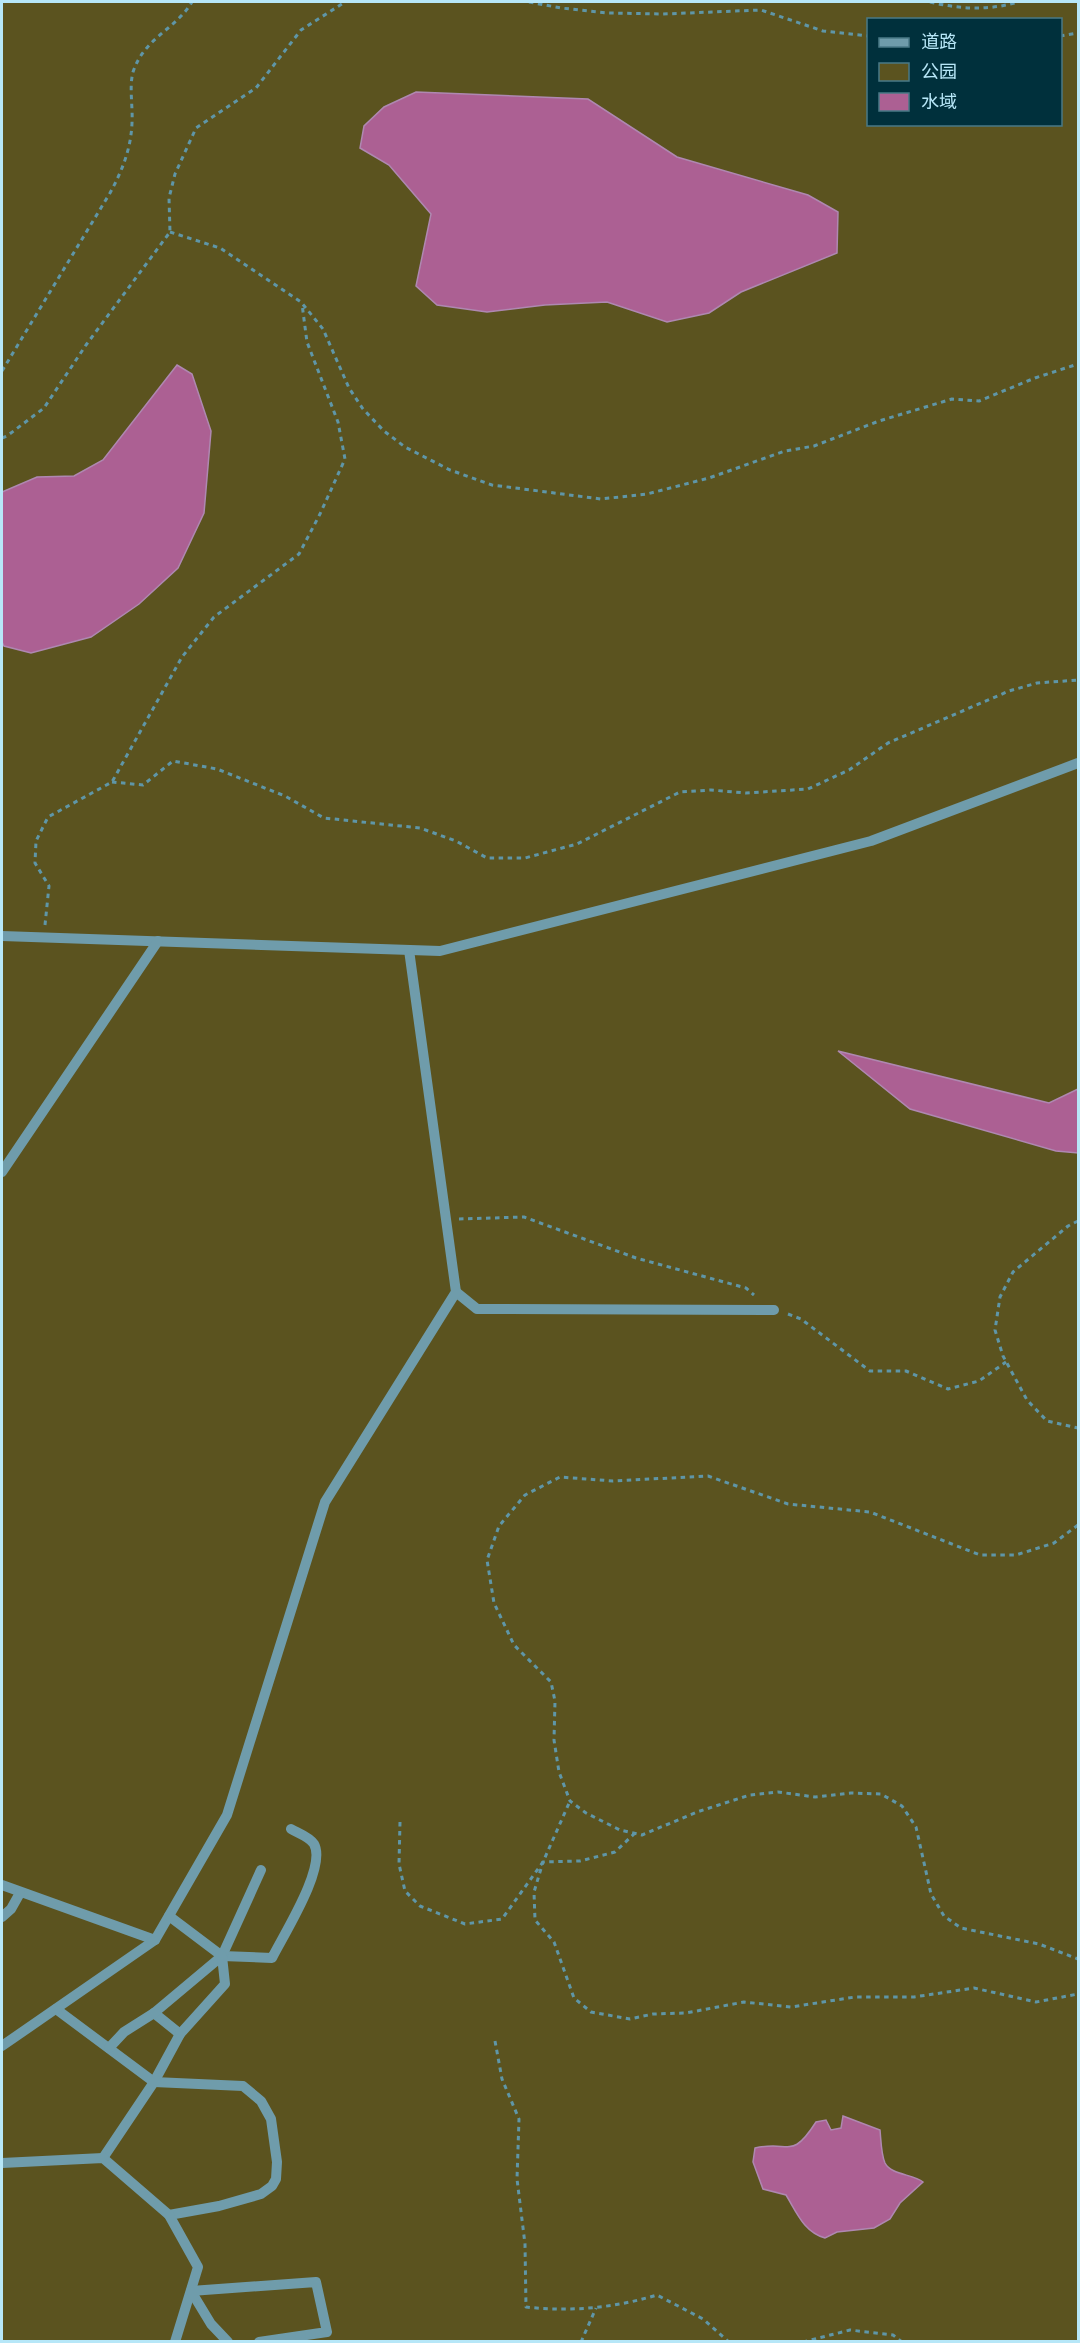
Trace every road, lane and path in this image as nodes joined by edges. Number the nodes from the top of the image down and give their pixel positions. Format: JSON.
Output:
{"nodes":[{"id":1,"x":192,"y":2,"type":"edge"},
{"id":2,"x":345,"y":2,"type":"edge"},
{"id":3,"x":529,"y":2,"type":"edge"},
{"id":4,"x":930,"y":2,"type":"edge"},
{"id":5,"x":1018,"y":2,"type":"edge"},
{"id":6,"x":1078,"y":33,"type":"edge"},
{"id":7,"x":867,"y":36,"type":"edge"},
{"id":8,"x":1062,"y":36,"type":"edge"},
{"id":9,"x":170,"y":232,"type":"junction"},
{"id":10,"x":302,"y":302,"type":"junction"},
{"id":11,"x":1078,"y":364,"type":"edge"},
{"id":12,"x":2,"y":371,"type":"edge"},
{"id":13,"x":2,"y":438,"type":"edge"},
{"id":14,"x":1078,"y":680,"type":"edge"},
{"id":15,"x":1078,"y":763,"type":"edge"},
{"id":16,"x":112,"y":782,"type":"junction"},
{"id":17,"x":2,"y":936,"type":"edge"},
{"id":18,"x":43,"y":937,"type":"junction"},
{"id":19,"x":158,"y":941,"type":"junction"},
{"id":20,"x":409,"y":950,"type":"junction"},
{"id":21,"x":2,"y":1172,"type":"edge"},
{"id":22,"x":446,"y":1219,"type":"junction"},
{"id":23,"x":1078,"y":1221,"type":"edge"},
{"id":24,"x":456,"y":1292,"type":"junction"},
{"id":25,"x":774,"y":1310,"type":"junction"},
{"id":26,"x":1006,"y":1362,"type":"junction"},
{"id":27,"x":1078,"y":1428,"type":"edge"},
{"id":28,"x":1078,"y":1525,"type":"edge"},
{"id":29,"x":570,"y":1801,"type":"junction"},
{"id":30,"x":400,"y":1822,"type":"dead end"},
{"id":31,"x":291,"y":1829,"type":"dead end"},
{"id":32,"x":635,"y":1833,"type":"junction"},
{"id":33,"x":543,"y":1862,"type":"junction"},
{"id":34,"x":261,"y":1870,"type":"dead end"},
{"id":35,"x":2,"y":1885,"type":"edge"},
{"id":36,"x":20,"y":1893,"type":"junction"},
{"id":37,"x":170,"y":1916,"type":"junction"},
{"id":38,"x":2,"y":1917,"type":"edge"},
{"id":39,"x":156,"y":1940,"type":"junction"},
{"id":40,"x":222,"y":1956,"type":"junction"},
{"id":41,"x":1078,"y":1959,"type":"edge"},
{"id":42,"x":1078,"y":1994,"type":"edge"},
{"id":43,"x":56,"y":2009,"type":"junction"},
{"id":44,"x":154,"y":2013,"type":"junction"},
{"id":45,"x":180,"y":2034,"type":"junction"},
{"id":46,"x":495,"y":2041,"type":"dead end"},
{"id":47,"x":2,"y":2046,"type":"edge"},
{"id":48,"x":109,"y":2048,"type":"junction"},
{"id":49,"x":154,"y":2082,"type":"junction"},
{"id":50,"x":103,"y":2158,"type":"junction"},
{"id":51,"x":2,"y":2163,"type":"edge"},
{"id":52,"x":169,"y":2215,"type":"junction"},
{"id":53,"x":191,"y":2291,"type":"junction"},
{"id":54,"x":596,"y":2308,"type":"junction"},
{"id":55,"x":175,"y":2342,"type":"edge"},
{"id":56,"x":228,"y":2342,"type":"edge"},
{"id":57,"x":259,"y":2342,"type":"edge"},
{"id":58,"x":581,"y":2342,"type":"edge"},
{"id":59,"x":729,"y":2342,"type":"edge"},
{"id":60,"x":803,"y":2342,"type":"edge"},
{"id":61,"x":902,"y":2342,"type":"edge"}],
"edges":[{"from":1,"to":12,"type":"path"},
{"from":2,"to":9,"type":"path"},
{"from":3,"to":7,"type":"path"},
{"from":4,"to":5,"type":"path"},
{"from":6,"to":8,"type":"path"},
{"from":9,"to":10,"type":"path"},
{"from":9,"to":13,"type":"path"},
{"from":10,"to":11,"type":"path"},
{"from":10,"to":16,"type":"path"},
{"from":14,"to":16,"type":"path"},
{"from":15,"to":20,"type":"street"},
{"from":16,"to":18,"type":"path"},
{"from":17,"to":18,"type":"street"},
{"from":18,"to":19,"type":"street"},
{"from":19,"to":20,"type":"street"},
{"from":19,"to":21,"type":"street"},
{"from":20,"to":22,"type":"street"},
{"from":22,"to":24,"type":"street"},
{"from":22,"to":25,"type":"path"},
{"from":23,"to":26,"type":"path"},
{"from":24,"to":25,"type":"street"},
{"from":24,"to":37,"type":"street"},
{"from":25,"to":26,"type":"path"},
{"from":26,"to":27,"type":"path"},
{"from":28,"to":29,"type":"path"},
{"from":29,"to":32,"type":"path"},
{"from":29,"to":33,"type":"path"},
{"from":30,"to":33,"type":"path"},
{"from":31,"to":40,"type":"street"},
{"from":32,"to":33,"type":"path"},
{"from":32,"to":41,"type":"path"},
{"from":33,"to":42,"type":"path"},
{"from":34,"to":40,"type":"street"},
{"from":35,"to":36,"type":"street"},
{"from":36,"to":38,"type":"street"},
{"from":36,"to":39,"type":"street"},
{"from":37,"to":39,"type":"street"},
{"from":37,"to":40,"type":"street"},
{"from":39,"to":43,"type":"street"},
{"from":40,"to":44,"type":"street"},
{"from":40,"to":45,"type":"street"},
{"from":43,"to":47,"type":"street"},
{"from":43,"to":48,"type":"street"},
{"from":44,"to":45,"type":"street"},
{"from":44,"to":48,"type":"street"},
{"from":45,"to":49,"type":"street"},
{"from":46,"to":54,"type":"path"},
{"from":48,"to":49,"type":"street"},
{"from":49,"to":50,"type":"street"},
{"from":49,"to":52,"type":"street"},
{"from":50,"to":51,"type":"street"},
{"from":50,"to":52,"type":"street"},
{"from":52,"to":53,"type":"street"},
{"from":53,"to":55,"type":"street"},
{"from":53,"to":56,"type":"street"},
{"from":53,"to":57,"type":"street"},
{"from":54,"to":58,"type":"path"},
{"from":54,"to":59,"type":"path"},
{"from":60,"to":61,"type":"path"}]}
